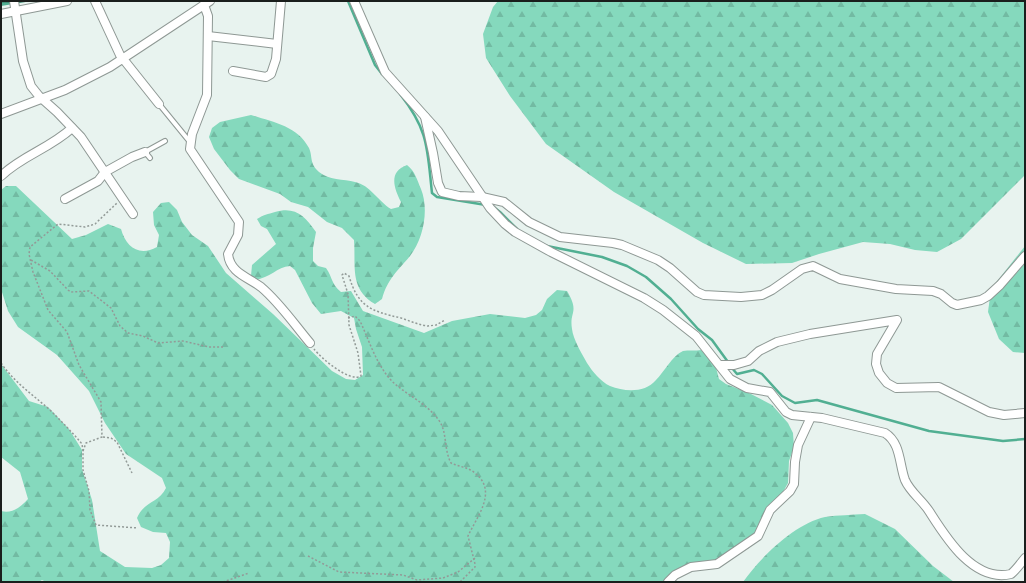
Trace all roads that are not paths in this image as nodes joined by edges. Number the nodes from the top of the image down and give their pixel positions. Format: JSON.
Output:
{"nodes":[{"id":1,"x":67,"y":1,"type":"edge"},
{"id":2,"x":95,"y":1,"type":"edge"},
{"id":3,"x":281,"y":1,"type":"edge"},
{"id":4,"x":354,"y":1,"type":"edge"},
{"id":5,"x":207,"y":3,"type":"edge"},
{"id":6,"x":15,"y":7,"type":"edge"},
{"id":7,"x":1,"y":14,"type":"edge"},
{"id":8,"x":208,"y":36,"type":"junction"},
{"id":9,"x":277,"y":44,"type":"junction"},
{"id":10,"x":124,"y":59,"type":"junction"},
{"id":11,"x":233,"y":71,"type":"dead end"},
{"id":12,"x":42,"y":99,"type":"junction"},
{"id":13,"x":159,"y":104,"type":"joint"},
{"id":14,"x":1,"y":114,"type":"edge"},
{"id":15,"x":424,"y":114,"type":"junction"},
{"id":16,"x":72,"y":128,"type":"junction"},
{"id":17,"x":165,"y":141,"type":"dead end"},
{"id":18,"x":190,"y":142,"type":"junction"},
{"id":19,"x":148,"y":155,"type":"joint"},
{"id":20,"x":106,"y":172,"type":"junction"},
{"id":21,"x":1,"y":176,"type":"edge"},
{"id":22,"x":65,"y":199,"type":"dead end"},
{"id":23,"x":484,"y":199,"type":"junction"},
{"id":24,"x":133,"y":214,"type":"dead end"},
{"id":25,"x":1025,"y":256,"type":"edge"},
{"id":26,"x":310,"y":343,"type":"road end"},
{"id":27,"x":721,"y":365,"type":"junction"},
{"id":28,"x":1025,"y":413,"type":"edge"},
{"id":29,"x":811,"y":417,"type":"junction"},
{"id":30,"x":1025,"y":558,"type":"edge"},
{"id":31,"x":668,"y":582,"type":"edge"}],
"edges":[{"from":1,"to":6,"type":"street"},
{"from":2,"to":10,"type":"street"},
{"from":3,"to":9,"type":"street"},
{"from":4,"to":15,"type":"street"},
{"from":5,"to":8,"type":"street"},
{"from":5,"to":10,"type":"street"},
{"from":6,"to":7,"type":"street"},
{"from":6,"to":12,"type":"street"},
{"from":8,"to":9,"type":"street"},
{"from":8,"to":18,"type":"street"},
{"from":9,"to":11,"type":"street"},
{"from":10,"to":12,"type":"street"},
{"from":10,"to":13,"type":"street"},
{"from":12,"to":14,"type":"street"},
{"from":12,"to":16,"type":"street"},
{"from":13,"to":18,"type":"lane"},
{"from":15,"to":23,"type":"street"},
{"from":15,"to":23,"type":"street"},
{"from":16,"to":20,"type":"street"},
{"from":16,"to":21,"type":"street"},
{"from":17,"to":19,"type":"lane"},
{"from":18,"to":26,"type":"street"},
{"from":19,"to":20,"type":"street"},
{"from":20,"to":22,"type":"street"},
{"from":20,"to":24,"type":"street"},
{"from":23,"to":25,"type":"street"},
{"from":23,"to":27,"type":"street"},
{"from":27,"to":28,"type":"street"},
{"from":27,"to":29,"type":"street"},
{"from":29,"to":30,"type":"street"},
{"from":29,"to":31,"type":"street"}]}
